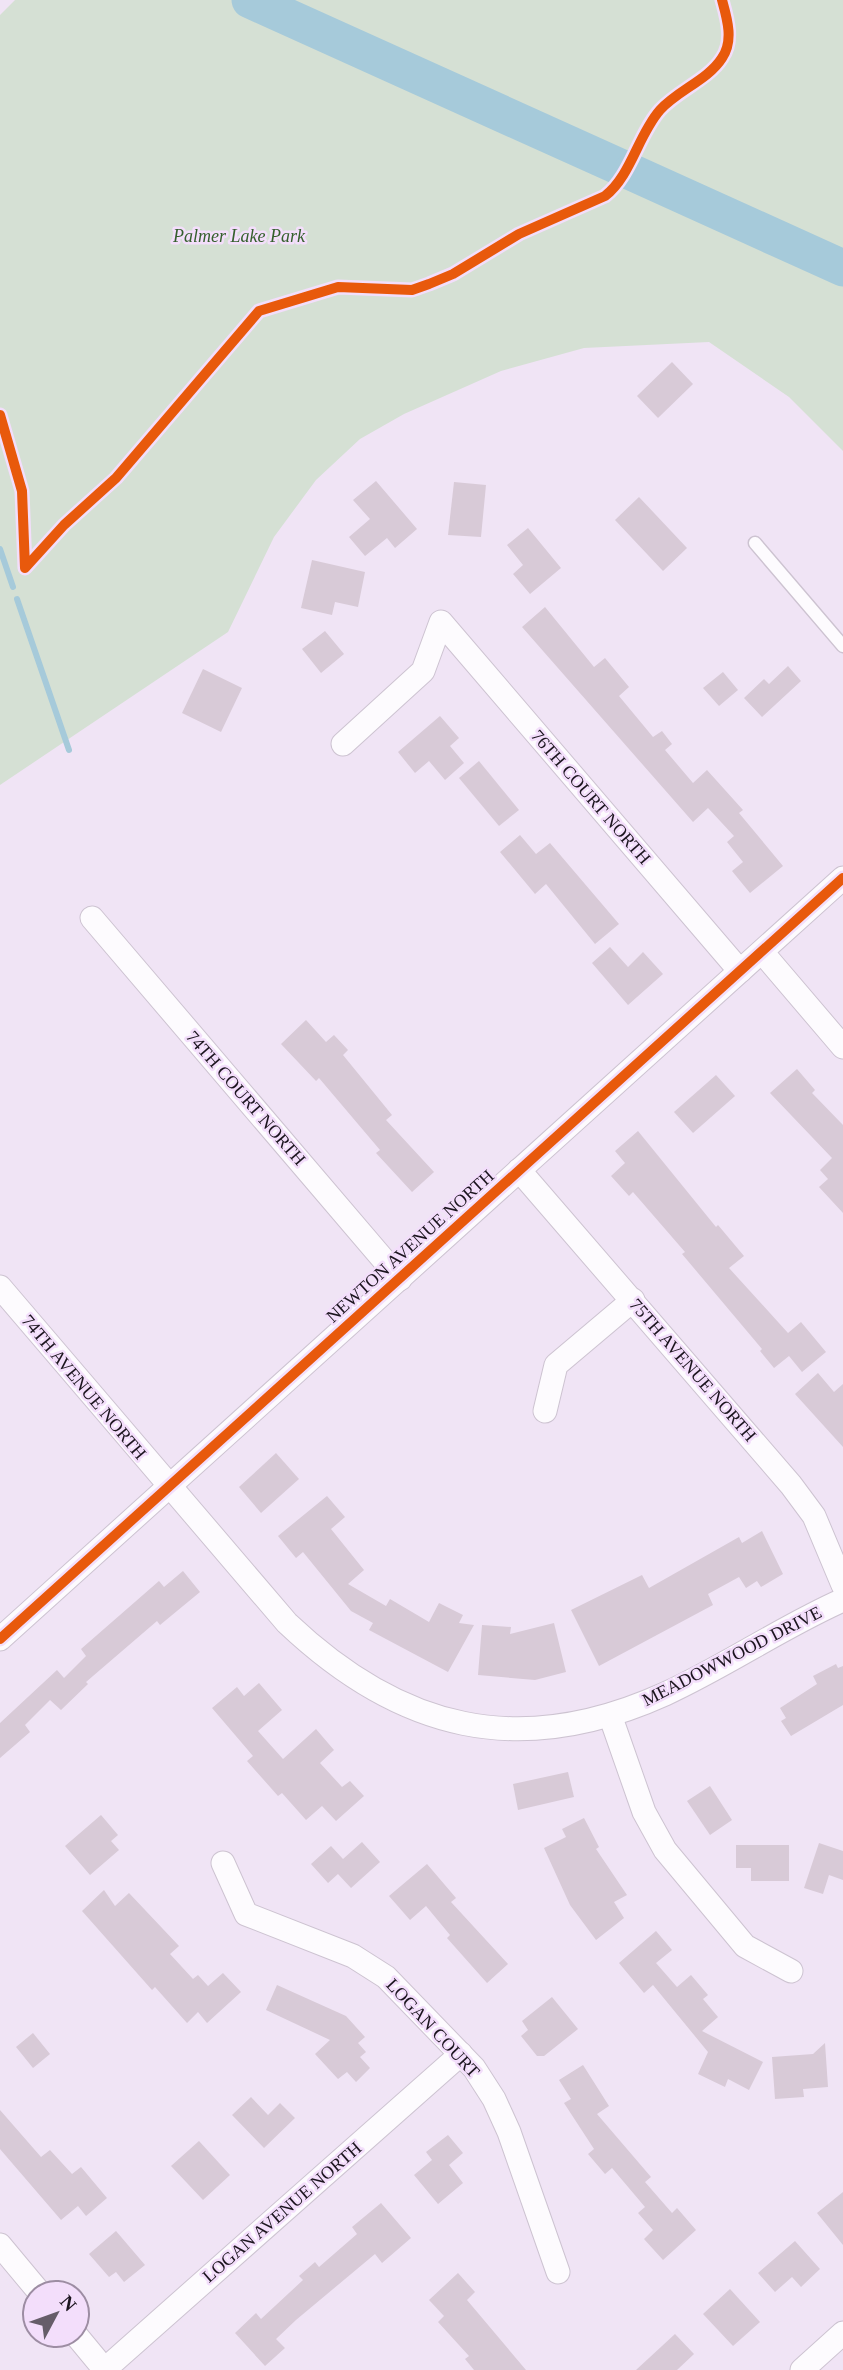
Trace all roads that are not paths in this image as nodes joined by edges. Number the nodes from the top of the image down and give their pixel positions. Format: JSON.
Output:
{"nodes":[{"id":1,"x":755,"y":543,"type":"dead end"},
{"id":2,"x":843,"y":646,"type":"edge"},
{"id":3,"x":343,"y":744,"type":"dead end"},
{"id":4,"x":843,"y":878,"type":"edge"},
{"id":5,"x":92,"y":918,"type":"dead end"},
{"id":6,"x":762,"y":952,"type":"junction"},
{"id":7,"x":740,"y":971,"type":"junction"},
{"id":8,"x":843,"y":1047,"type":"edge"},
{"id":9,"x":519,"y":1170,"type":"junction"},
{"id":10,"x":400,"y":1279,"type":"junction"},
{"id":11,"x":0,"y":1287,"type":"edge"},
{"id":12,"x":633,"y":1300,"type":"junction"},
{"id":13,"x":545,"y":1411,"type":"dead end"},
{"id":14,"x":169,"y":1487,"type":"junction"},
{"id":15,"x":843,"y":1585,"type":"edge"},
{"id":16,"x":843,"y":1600,"type":"edge"},
{"id":17,"x":0,"y":1639,"type":"edge"},
{"id":18,"x":610,"y":1716,"type":"junction"},
{"id":19,"x":223,"y":1863,"type":"dead end"},
{"id":20,"x":791,"y":1971,"type":"dead end"},
{"id":21,"x":461,"y":2054,"type":"junction"},
{"id":22,"x":0,"y":2245,"type":"edge"},
{"id":23,"x":558,"y":2272,"type":"dead end"},
{"id":24,"x":28,"y":2279,"type":"edge"},
{"id":25,"x":843,"y":2333,"type":"edge"},
{"id":26,"x":87,"y":2349,"type":"edge"},
{"id":27,"x":104,"y":2370,"type":"edge"},
{"id":28,"x":803,"y":2370,"type":"edge"}],
"edges":[{"from":1,"to":2,"type":"lane"},
{"from":3,"to":7,"type":"street","name":"76TH COURT NORTH"},
{"from":4,"to":6,"type":"street","name":"NEWTON AVENUE NORTH"},
{"from":5,"to":10,"type":"street","name":"74TH COURT NORTH"},
{"from":6,"to":7,"type":"street","name":"NEWTON AVENUE NORTH"},
{"from":6,"to":8,"type":"street"},
{"from":7,"to":9,"type":"street","name":"NEWTON AVENUE NORTH"},
{"from":9,"to":10,"type":"street","name":"NEWTON AVENUE NORTH"},
{"from":9,"to":12,"type":"street","name":"75TH AVENUE NORTH"},
{"from":10,"to":14,"type":"street","name":"NEWTON AVENUE NORTH"},
{"from":11,"to":14,"type":"street","name":"74TH AVENUE NORTH"},
{"from":12,"to":13,"type":"street"},
{"from":12,"to":15,"type":"street","name":"75TH AVENUE NORTH"},
{"from":14,"to":17,"type":"street","name":"NEWTON AVENUE NORTH"},
{"from":14,"to":18,"type":"street","name":"MEADOWWOOD DRIVE"},
{"from":16,"to":18,"type":"street","name":"MEADOWWOOD DRIVE"},
{"from":18,"to":20,"type":"street"},
{"from":19,"to":21,"type":"street","name":"LOGAN COURT"},
{"from":21,"to":23,"type":"street","name":"LOGAN COURT"},
{"from":21,"to":27,"type":"street","name":"LOGAN AVENUE NORTH"},
{"from":22,"to":24,"type":"street"},
{"from":25,"to":28,"type":"street"},
{"from":26,"to":27,"type":"street"}]}
